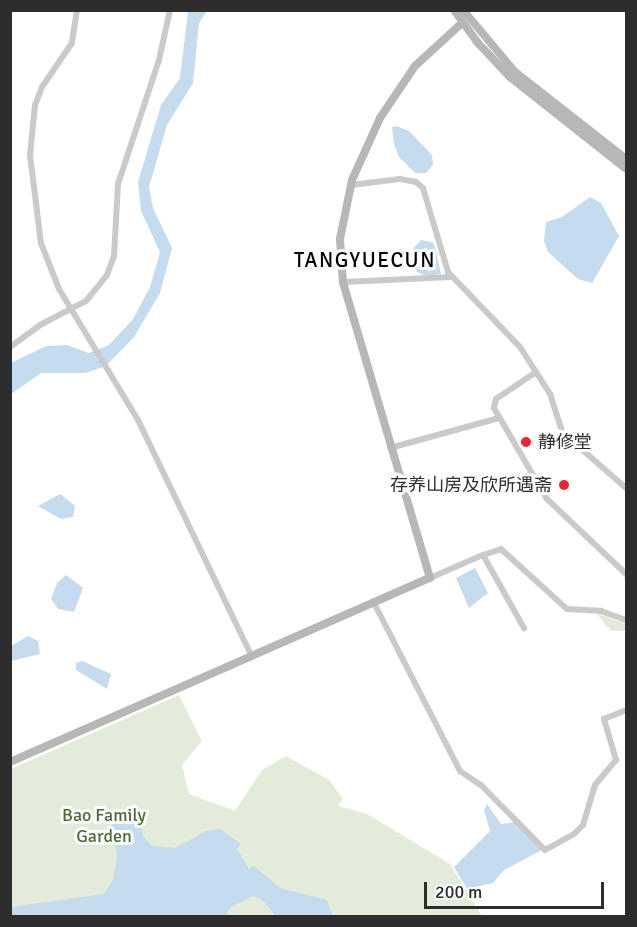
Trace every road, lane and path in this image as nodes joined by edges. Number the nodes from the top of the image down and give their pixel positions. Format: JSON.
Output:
{"nodes":[{"id":1,"x":77,"y":10,"type":"edge"},
{"id":2,"x":170,"y":10,"type":"edge"},
{"id":3,"x":454,"y":10,"type":"edge"},
{"id":4,"x":463,"y":10,"type":"edge"},
{"id":5,"x":462,"y":23,"type":"junction"},
{"id":6,"x":627,"y":159,"type":"edge"},
{"id":7,"x":627,"y":168,"type":"edge"},
{"id":8,"x":351,"y":185,"type":"junction"},
{"id":9,"x":452,"y":277,"type":"junction"},
{"id":10,"x":343,"y":282,"type":"junction"},
{"id":11,"x":72,"y":311,"type":"junction"},
{"id":12,"x":10,"y":347,"type":"edge"},
{"id":13,"x":536,"y":372,"type":"junction"},
{"id":14,"x":499,"y":418,"type":"junction"},
{"id":15,"x":390,"y":448,"type":"junction"},
{"id":16,"x":627,"y":488,"type":"edge"},
{"id":17,"x":483,"y":555,"type":"junction"},
{"id":18,"x":626,"y":574,"type":"edge"},
{"id":19,"x":430,"y":578,"type":"junction"},
{"id":20,"x":374,"y":603,"type":"junction"},
{"id":21,"x":627,"y":620,"type":"edge"},
{"id":22,"x":524,"y":628,"type":"dead end"},
{"id":23,"x":252,"y":657,"type":"junction"},
{"id":24,"x":627,"y":710,"type":"edge"},
{"id":25,"x":10,"y":762,"type":"edge"}],
"edges":[{"from":1,"to":11,"type":"street"},
{"from":2,"to":11,"type":"street"},
{"from":3,"to":5,"type":"main road"},
{"from":4,"to":6,"type":"main road"},
{"from":5,"to":7,"type":"main road"},
{"from":5,"to":8,"type":"main road"},
{"from":8,"to":9,"type":"street"},
{"from":8,"to":10,"type":"main road"},
{"from":9,"to":10,"type":"street"},
{"from":9,"to":13,"type":"street"},
{"from":10,"to":15,"type":"main road"},
{"from":11,"to":12,"type":"street"},
{"from":11,"to":23,"type":"street"},
{"from":13,"to":14,"type":"street"},
{"from":13,"to":16,"type":"street"},
{"from":14,"to":15,"type":"street"},
{"from":14,"to":18,"type":"street"},
{"from":15,"to":19,"type":"main road"},
{"from":17,"to":19,"type":"street"},
{"from":17,"to":21,"type":"street"},
{"from":17,"to":22,"type":"street"},
{"from":19,"to":20,"type":"main road"},
{"from":20,"to":23,"type":"main road"},
{"from":20,"to":24,"type":"street"},
{"from":23,"to":25,"type":"main road"}]}
